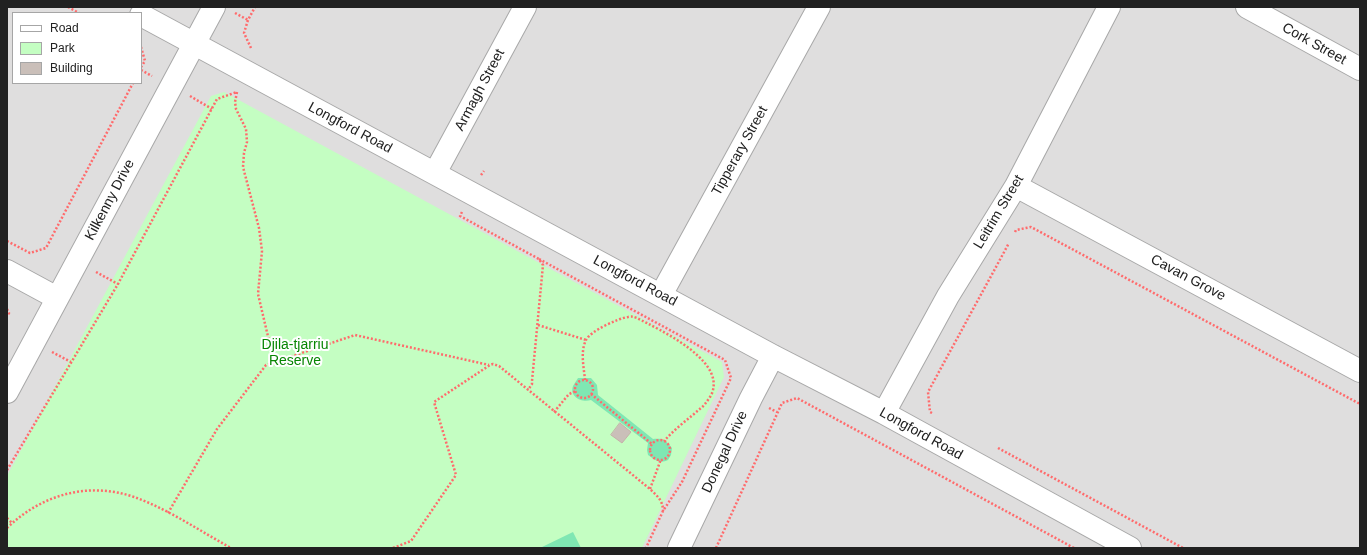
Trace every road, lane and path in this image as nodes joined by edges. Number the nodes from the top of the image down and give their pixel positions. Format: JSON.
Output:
{"nodes":[{"id":1,"x":68,"y":7,"type":"edge"},
{"id":2,"x":126,"y":7,"type":"edge"},
{"id":3,"x":214,"y":7,"type":"edge"},
{"id":4,"x":255,"y":7,"type":"edge"},
{"id":5,"x":525,"y":7,"type":"edge"},
{"id":6,"x":819,"y":7,"type":"edge"},
{"id":7,"x":1109,"y":7,"type":"edge"},
{"id":8,"x":1247,"y":7,"type":"edge"},
{"id":9,"x":77,"y":12,"type":"edge"},
{"id":10,"x":135,"y":12,"type":"edge"},
{"id":11,"x":142,"y":16,"type":"edge"},
{"id":12,"x":194,"y":44,"type":"junction"},
{"id":13,"x":142,"y":50,"type":"edge"},
{"id":14,"x":142,"y":65,"type":"edge"},
{"id":15,"x":1360,"y":69,"type":"edge"},
{"id":16,"x":247,"y":72,"type":"junction"},
{"id":17,"x":132,"y":84,"type":"edge"},
{"id":18,"x":237,"y":92,"type":"junction"},
{"id":19,"x":435,"y":173,"type":"junction"},
{"id":20,"x":1016,"y":186,"type":"junction"},
{"id":21,"x":472,"y":193,"type":"junction"},
{"id":22,"x":7,"y":240,"type":"edge"},
{"id":23,"x":539,"y":259,"type":"junction"},
{"id":24,"x":7,"y":271,"type":"edge"},
{"id":25,"x":661,"y":295,"type":"junction"},
{"id":26,"x":57,"y":298,"type":"junction"},
{"id":27,"x":7,"y":309,"type":"edge"},
{"id":28,"x":7,"y":316,"type":"edge"},
{"id":29,"x":538,"y":325,"type":"junction"},
{"id":30,"x":586,"y":340,"type":"junction"},
{"id":31,"x":773,"y":356,"type":"junction"},
{"id":32,"x":274,"y":362,"type":"junction"},
{"id":33,"x":490,"y":365,"type":"junction"},
{"id":34,"x":1360,"y":371,"type":"edge"},
{"id":35,"x":585,"y":380,"type":"junction"},
{"id":36,"x":528,"y":390,"type":"junction"},
{"id":37,"x":576,"y":391,"type":"junction"},
{"id":38,"x":7,"y":392,"type":"edge"},
{"id":39,"x":591,"y":394,"type":"junction"},
{"id":40,"x":1360,"y":404,"type":"edge"},
{"id":41,"x":554,"y":412,"type":"junction"},
{"id":42,"x":884,"y":413,"type":"junction"},
{"id":43,"x":937,"y":416,"type":"dead end"},
{"id":44,"x":664,"y":441,"type":"junction"},
{"id":45,"x":652,"y":444,"type":"junction"},
{"id":46,"x":994,"y":446,"type":"dead end"},
{"id":47,"x":661,"y":459,"type":"junction"},
{"id":48,"x":7,"y":470,"type":"edge"},
{"id":49,"x":650,"y":489,"type":"junction"},
{"id":50,"x":663,"y":511,"type":"junction"},
{"id":51,"x":168,"y":514,"type":"junction"},
{"id":52,"x":7,"y":518,"type":"edge"},
{"id":53,"x":12,"y":523,"type":"junction"},
{"id":54,"x":7,"y":528,"type":"edge"},
{"id":55,"x":231,"y":548,"type":"edge"},
{"id":56,"x":393,"y":548,"type":"edge"},
{"id":57,"x":646,"y":548,"type":"edge"},
{"id":58,"x":679,"y":548,"type":"edge"},
{"id":59,"x":716,"y":548,"type":"edge"},
{"id":60,"x":1074,"y":548,"type":"edge"},
{"id":61,"x":1130,"y":548,"type":"edge"},
{"id":62,"x":1184,"y":548,"type":"edge"}],
"edges":[{"from":1,"to":9,"type":"path"},
{"from":2,"to":10,"type":"street"},
{"from":3,"to":12,"type":"street","name":"Kilkenny Drive"},
{"from":4,"to":16,"type":"path"},
{"from":5,"to":19,"type":"street","name":"Armagh Street"},
{"from":6,"to":25,"type":"street","name":"Tipperary Street"},
{"from":7,"to":20,"type":"street","name":"Leitrim Street"},
{"from":8,"to":15,"type":"street","name":"Cork Street"},
{"from":11,"to":12,"type":"street","name":"Longford Road"},
{"from":12,"to":16,"type":"street","name":"Longford Road"},
{"from":12,"to":26,"type":"street","name":"Kilkenny Drive"},
{"from":13,"to":14,"type":"path"},
{"from":16,"to":18,"type":"path"},
{"from":16,"to":19,"type":"street","name":"Longford Road"},
{"from":17,"to":22,"type":"path"},
{"from":18,"to":32,"type":"path"},
{"from":18,"to":48,"type":"path"},
{"from":19,"to":21,"type":"street","name":"Longford Road"},
{"from":20,"to":34,"type":"street","name":"Cavan Grove"},
{"from":20,"to":42,"type":"street","name":"Leitrim Street"},
{"from":21,"to":23,"type":"path"},
{"from":21,"to":25,"type":"street","name":"Longford Road"},
{"from":23,"to":29,"type":"path"},
{"from":23,"to":50,"type":"path"},
{"from":24,"to":26,"type":"street"},
{"from":25,"to":31,"type":"street","name":"Longford Road"},
{"from":26,"to":38,"type":"street","name":"Kilkenny Drive"},
{"from":27,"to":28,"type":"path"},
{"from":29,"to":30,"type":"path"},
{"from":29,"to":36,"type":"path"},
{"from":30,"to":35,"type":"path"},
{"from":30,"to":44,"type":"path"},
{"from":31,"to":42,"type":"street","name":"Longford Road"},
{"from":31,"to":58,"type":"street","name":"Donegal Drive"},
{"from":32,"to":33,"type":"path"},
{"from":32,"to":51,"type":"path"},
{"from":33,"to":36,"type":"path"},
{"from":33,"to":56,"type":"path"},
{"from":35,"to":37,"type":"path"},
{"from":35,"to":39,"type":"path"},
{"from":36,"to":41,"type":"path"},
{"from":37,"to":39,"type":"path"},
{"from":37,"to":41,"type":"path"},
{"from":39,"to":45,"type":"path"},
{"from":40,"to":43,"type":"path"},
{"from":41,"to":49,"type":"path"},
{"from":42,"to":61,"type":"street","name":"Longford Road"},
{"from":44,"to":45,"type":"path"},
{"from":44,"to":47,"type":"path"},
{"from":45,"to":47,"type":"path"},
{"from":46,"to":62,"type":"path"},
{"from":47,"to":49,"type":"path"},
{"from":49,"to":50,"type":"path"},
{"from":50,"to":57,"type":"path"},
{"from":51,"to":53,"type":"path"},
{"from":51,"to":55,"type":"path"},
{"from":52,"to":53,"type":"path"},
{"from":53,"to":54,"type":"path"},
{"from":59,"to":60,"type":"path"}]}
